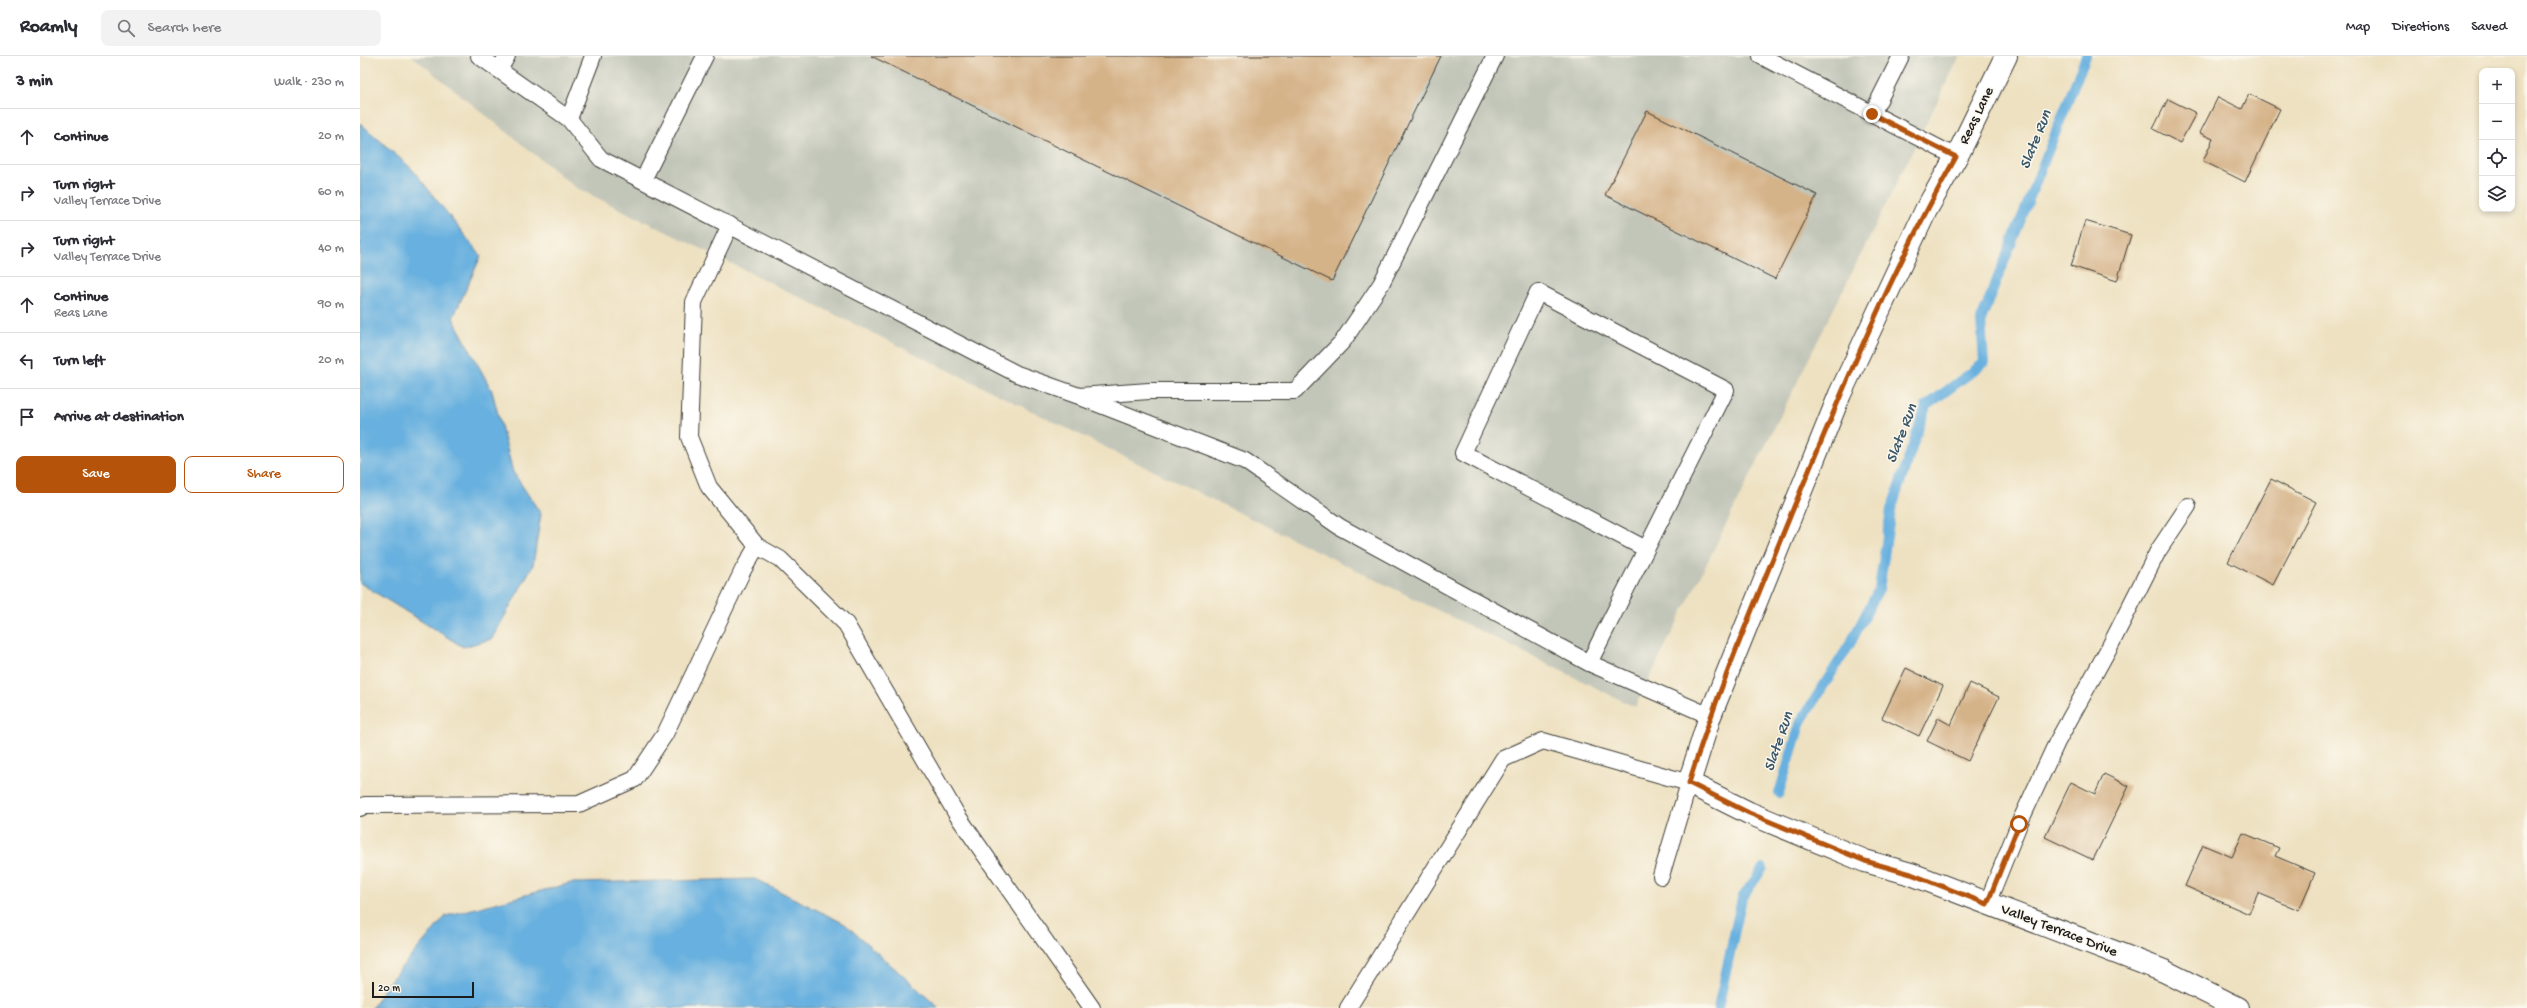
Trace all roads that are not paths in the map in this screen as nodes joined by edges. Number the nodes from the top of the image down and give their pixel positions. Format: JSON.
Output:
{"nodes":[{"id":1,"x":479,"y":56,"type":"edge"},
{"id":2,"x":506,"y":56,"type":"edge"},
{"id":3,"x":593,"y":56,"type":"edge"},
{"id":4,"x":706,"y":56,"type":"edge"},
{"id":5,"x":1495,"y":56,"type":"edge"},
{"id":6,"x":1760,"y":56,"type":"edge"},
{"id":7,"x":1901,"y":56,"type":"edge"},
{"id":8,"x":2006,"y":56,"type":"edge"},
{"id":9,"x":499,"y":70,"type":"junction"},
{"id":10,"x":1872,"y":114,"type":"junction"},
{"id":11,"x":569,"y":118,"type":"junction"},
{"id":12,"x":1956,"y":157,"type":"junction"},
{"id":13,"x":644,"y":180,"type":"junction"},
{"id":14,"x":730,"y":225,"type":"junction"},
{"id":15,"x":1079,"y":396,"type":"junction"},
{"id":16,"x":2188,"y":506,"type":"dead end"},
{"id":17,"x":757,"y":546,"type":"junction"},
{"id":18,"x":1646,"y":549,"type":"junction"},
{"id":19,"x":1589,"y":663,"type":"junction"},
{"id":20,"x":1710,"y":716,"type":"junction"},
{"id":21,"x":1689,"y":783,"type":"junction"},
{"id":22,"x":360,"y":808,"type":"edge"},
{"id":23,"x":1662,"y":876,"type":"dead end"},
{"id":24,"x":1987,"y":904,"type":"junction"},
{"id":25,"x":1092,"y":1008,"type":"edge"},
{"id":26,"x":1348,"y":1008,"type":"edge"},
{"id":27,"x":2238,"y":1008,"type":"edge"}],
"edges":[{"from":1,"to":9,"type":"lane"},
{"from":2,"to":9,"type":"lane"},
{"from":3,"to":11,"type":"lane"},
{"from":4,"to":13,"type":"lane"},
{"from":5,"to":15,"type":"lane"},
{"from":6,"to":10,"type":"lane"},
{"from":7,"to":10,"type":"lane"},
{"from":8,"to":12,"type":"street","name":"Reas Lane"},
{"from":9,"to":11,"type":"lane"},
{"from":10,"to":12,"type":"lane"},
{"from":11,"to":13,"type":"lane"},
{"from":12,"to":20,"type":"street","name":"Reas Lane"},
{"from":13,"to":14,"type":"lane"},
{"from":14,"to":15,"type":"lane"},
{"from":14,"to":17,"type":"lane"},
{"from":15,"to":19,"type":"lane"},
{"from":16,"to":24,"type":"lane"},
{"from":17,"to":22,"type":"lane"},
{"from":17,"to":25,"type":"lane"},
{"from":18,"to":18,"type":"lane"},
{"from":18,"to":19,"type":"lane"},
{"from":19,"to":20,"type":"lane"},
{"from":20,"to":21,"type":"street"},
{"from":21,"to":23,"type":"lane"},
{"from":21,"to":24,"type":"street","name":"Valley Terrace Drive"},
{"from":21,"to":26,"type":"lane"},
{"from":24,"to":27,"type":"street","name":"Valley Terrace Drive"}]}
